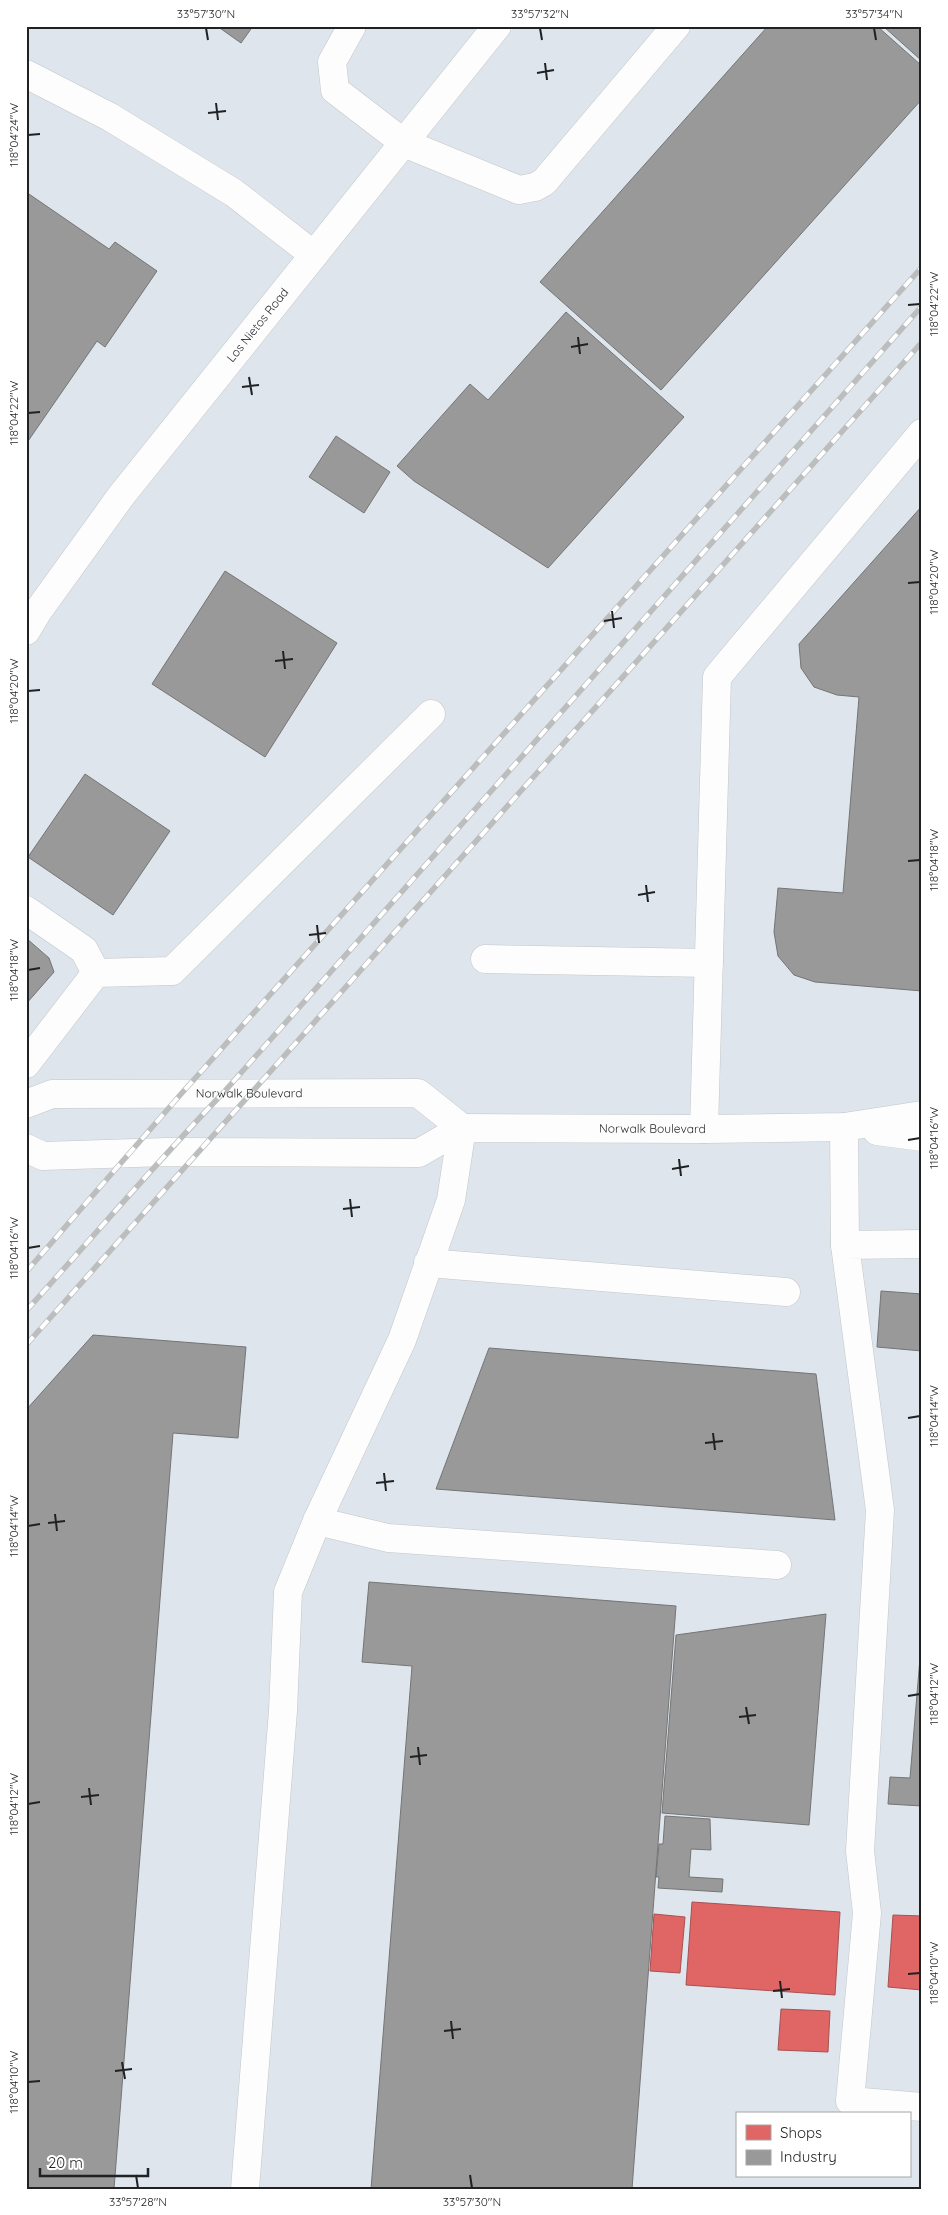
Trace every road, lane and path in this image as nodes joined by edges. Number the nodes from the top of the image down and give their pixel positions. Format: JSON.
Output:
{"nodes":[{"id":1,"x":352,"y":26,"type":"edge"},
{"id":2,"x":497,"y":26,"type":"edge"},
{"id":3,"x":676,"y":26,"type":"edge"},
{"id":4,"x":26,"y":74,"type":"edge"},
{"id":5,"x":404,"y":142,"type":"junction"},
{"id":6,"x":314,"y":255,"type":"junction"},
{"id":7,"x":922,"y":433,"type":"edge"},
{"id":8,"x":26,"y":631,"type":"edge"},
{"id":9,"x":431,"y":714,"type":"dead end"},
{"id":10,"x":26,"y":910,"type":"edge"},
{"id":11,"x":485,"y":959,"type":"dead end"},
{"id":12,"x":709,"y":963,"type":"junction"},
{"id":13,"x":96,"y":973,"type":"junction"},
{"id":14,"x":26,"y":1064,"type":"edge"},
{"id":15,"x":26,"y":1104,"type":"edge"},
{"id":16,"x":922,"y":1115,"type":"edge"},
{"id":17,"x":844,"y":1127,"type":"junction"},
{"id":18,"x":462,"y":1128,"type":"junction"},
{"id":19,"x":704,"y":1129,"type":"junction"},
{"id":20,"x":922,"y":1137,"type":"edge"},
{"id":21,"x":26,"y":1148,"type":"edge"},
{"id":22,"x":922,"y":1244,"type":"edge"},
{"id":23,"x":846,"y":1245,"type":"junction"},
{"id":24,"x":428,"y":1263,"type":"junction"},
{"id":25,"x":786,"y":1292,"type":"dead end"},
{"id":26,"x":317,"y":1521,"type":"junction"},
{"id":27,"x":777,"y":1565,"type":"dead end"},
{"id":28,"x":922,"y":2107,"type":"edge"},
{"id":29,"x":245,"y":2189,"type":"edge"}],
"edges":[{"from":1,"to":5,"type":"main road"},
{"from":2,"to":5,"type":"main road","name":"Los Nietos Road"},
{"from":3,"to":5,"type":"main road"},
{"from":4,"to":6,"type":"main road"},
{"from":5,"to":6,"type":"main road","name":"Los Nietos Road"},
{"from":6,"to":8,"type":"main road","name":"Los Nietos Road"},
{"from":7,"to":12,"type":"main road"},
{"from":9,"to":13,"type":"main road"},
{"from":10,"to":13,"type":"main road"},
{"from":11,"to":12,"type":"main road"},
{"from":12,"to":19,"type":"main road"},
{"from":13,"to":14,"type":"main road"},
{"from":15,"to":18,"type":"main road","name":"Norwalk Boulevard"},
{"from":16,"to":17,"type":"main road","name":"Norwalk Boulevard"},
{"from":17,"to":19,"type":"main road","name":"Norwalk Boulevard"},
{"from":17,"to":20,"type":"main road","name":"Norwalk Boulevard"},
{"from":17,"to":23,"type":"main road"},
{"from":18,"to":19,"type":"main road","name":"Norwalk Boulevard"},
{"from":18,"to":21,"type":"main road"},
{"from":18,"to":24,"type":"main road"},
{"from":22,"to":23,"type":"main road"},
{"from":23,"to":28,"type":"main road"},
{"from":24,"to":25,"type":"main road"},
{"from":24,"to":26,"type":"main road"},
{"from":26,"to":27,"type":"main road"},
{"from":26,"to":29,"type":"main road"}]}
